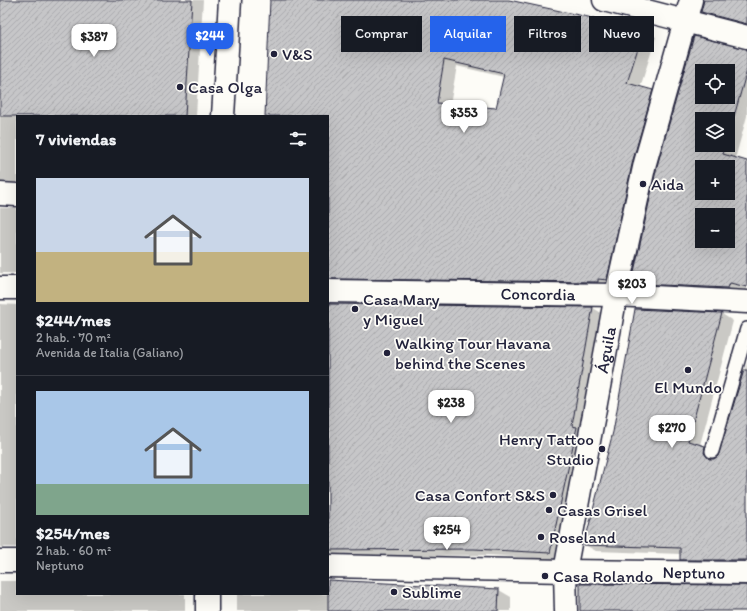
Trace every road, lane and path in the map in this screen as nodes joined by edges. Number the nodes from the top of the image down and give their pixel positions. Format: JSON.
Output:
{"nodes":[{"id":1,"x":230,"y":0,"type":"edge"},
{"id":2,"x":604,"y":0,"type":"edge"},
{"id":3,"x":688,"y":10,"type":"edge"},
{"id":4,"x":747,"y":37,"type":"edge"},
{"id":5,"x":223,"y":115,"type":"edge"},
{"id":6,"x":0,"y":194,"type":"edge"},
{"id":7,"x":16,"y":195,"type":"edge"},
{"id":8,"x":0,"y":288,"type":"edge"},
{"id":9,"x":16,"y":288,"type":"edge"},
{"id":10,"x":329,"y":291,"type":"edge"},
{"id":11,"x":616,"y":295,"type":"junction"},
{"id":12,"x":747,"y":302,"type":"edge"},
{"id":13,"x":747,"y":329,"type":"edge"},
{"id":14,"x":712,"y":451,"type":"dead end"},
{"id":15,"x":0,"y":561,"type":"edge"},
{"id":16,"x":16,"y":561,"type":"edge"},
{"id":17,"x":329,"y":566,"type":"edge"},
{"id":18,"x":566,"y":571,"type":"junction"},
{"id":19,"x":747,"y":573,"type":"edge"},
{"id":20,"x":207,"y":595,"type":"edge"},
{"id":21,"x":207,"y":611,"type":"edge"},
{"id":22,"x":566,"y":611,"type":"edge"}],
"edges":[{"from":1,"to":5,"type":"street"},
{"from":2,"to":3,"type":"street"},
{"from":3,"to":4,"type":"street"},
{"from":3,"to":11,"type":"street","name":"Águila"},
{"from":6,"to":7,"type":"street"},
{"from":8,"to":9,"type":"street"},
{"from":10,"to":11,"type":"street","name":"Concordia"},
{"from":11,"to":12,"type":"street","name":"Concordia"},
{"from":11,"to":18,"type":"street","name":"Águila"},
{"from":13,"to":14,"type":"lane"},
{"from":15,"to":16,"type":"street"},
{"from":17,"to":18,"type":"street","name":"Neptuno"},
{"from":18,"to":19,"type":"street","name":"Neptuno"},
{"from":18,"to":22,"type":"street","name":"Águila"},
{"from":20,"to":21,"type":"street"}]}
